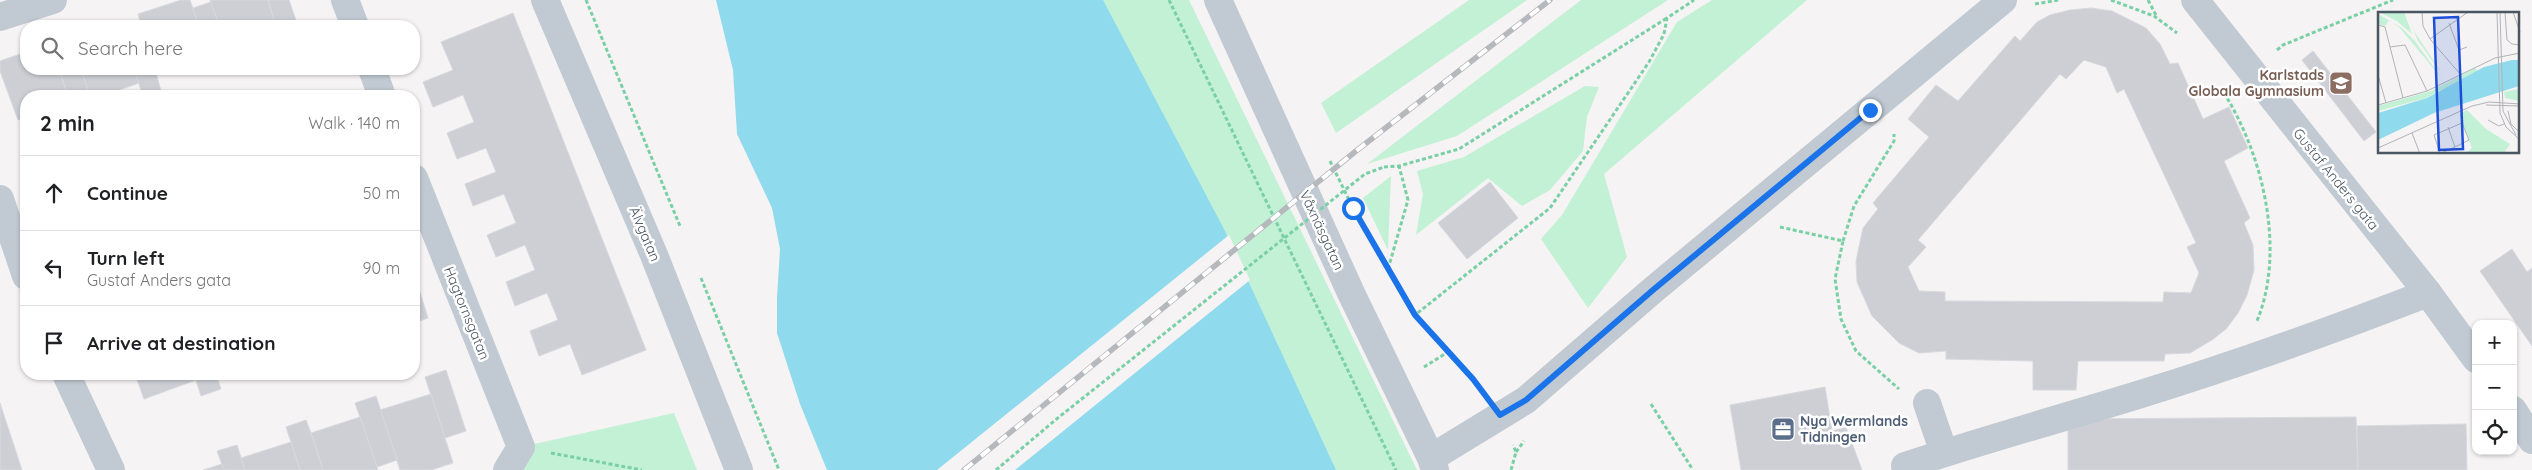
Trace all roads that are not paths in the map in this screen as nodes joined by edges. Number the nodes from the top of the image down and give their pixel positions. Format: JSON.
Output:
{"nodes":[{"id":1,"x":53,"y":0,"type":"edge"},
{"id":2,"x":345,"y":0,"type":"edge"},
{"id":3,"x":545,"y":0,"type":"edge"},
{"id":4,"x":1218,"y":0,"type":"edge"},
{"id":5,"x":2003,"y":0,"type":"edge"},
{"id":6,"x":2195,"y":0,"type":"edge"},
{"id":7,"x":0,"y":17,"type":"edge"},
{"id":8,"x":353,"y":20,"type":"edge"},
{"id":9,"x":374,"y":75,"type":"edge"},
{"id":10,"x":380,"y":90,"type":"edge"},
{"id":11,"x":0,"y":199,"type":"edge"},
{"id":12,"x":420,"y":203,"type":"edge"},
{"id":13,"x":20,"y":258,"type":"edge"},
{"id":14,"x":2428,"y":293,"type":"junction"},
{"id":15,"x":2472,"y":354,"type":"edge"},
{"id":16,"x":69,"y":380,"type":"edge"},
{"id":17,"x":1927,"y":403,"type":"road end"},
{"id":18,"x":2517,"y":416,"type":"edge"},
{"id":19,"x":2532,"y":440,"type":"edge"},
{"id":20,"x":1944,"y":453,"type":"junction"},
{"id":21,"x":514,"y":459,"type":"edge"},
{"id":22,"x":1436,"y":466,"type":"edge"},
{"id":23,"x":111,"y":470,"type":"edge"},
{"id":24,"x":739,"y":470,"type":"edge"},
{"id":25,"x":1907,"y":470,"type":"edge"}],
"edges":[{"from":1,"to":7,"type":"street"},
{"from":2,"to":8,"type":"street"},
{"from":3,"to":24,"type":"street","name":"Älvgatan"},
{"from":4,"to":22,"type":"street","name":"Våxnäsgatan"},
{"from":5,"to":22,"type":"street"},
{"from":6,"to":14,"type":"street","name":"Gustaf Anders gata"},
{"from":9,"to":10,"type":"street"},
{"from":11,"to":13,"type":"street"},
{"from":12,"to":21,"type":"street","name":"Hagtornsgatan"},
{"from":14,"to":15,"type":"street","name":"Gustaf Anders gata"},
{"from":14,"to":20,"type":"street"},
{"from":16,"to":23,"type":"street"},
{"from":17,"to":20,"type":"street"},
{"from":18,"to":19,"type":"street"},
{"from":20,"to":25,"type":"street"}]}
